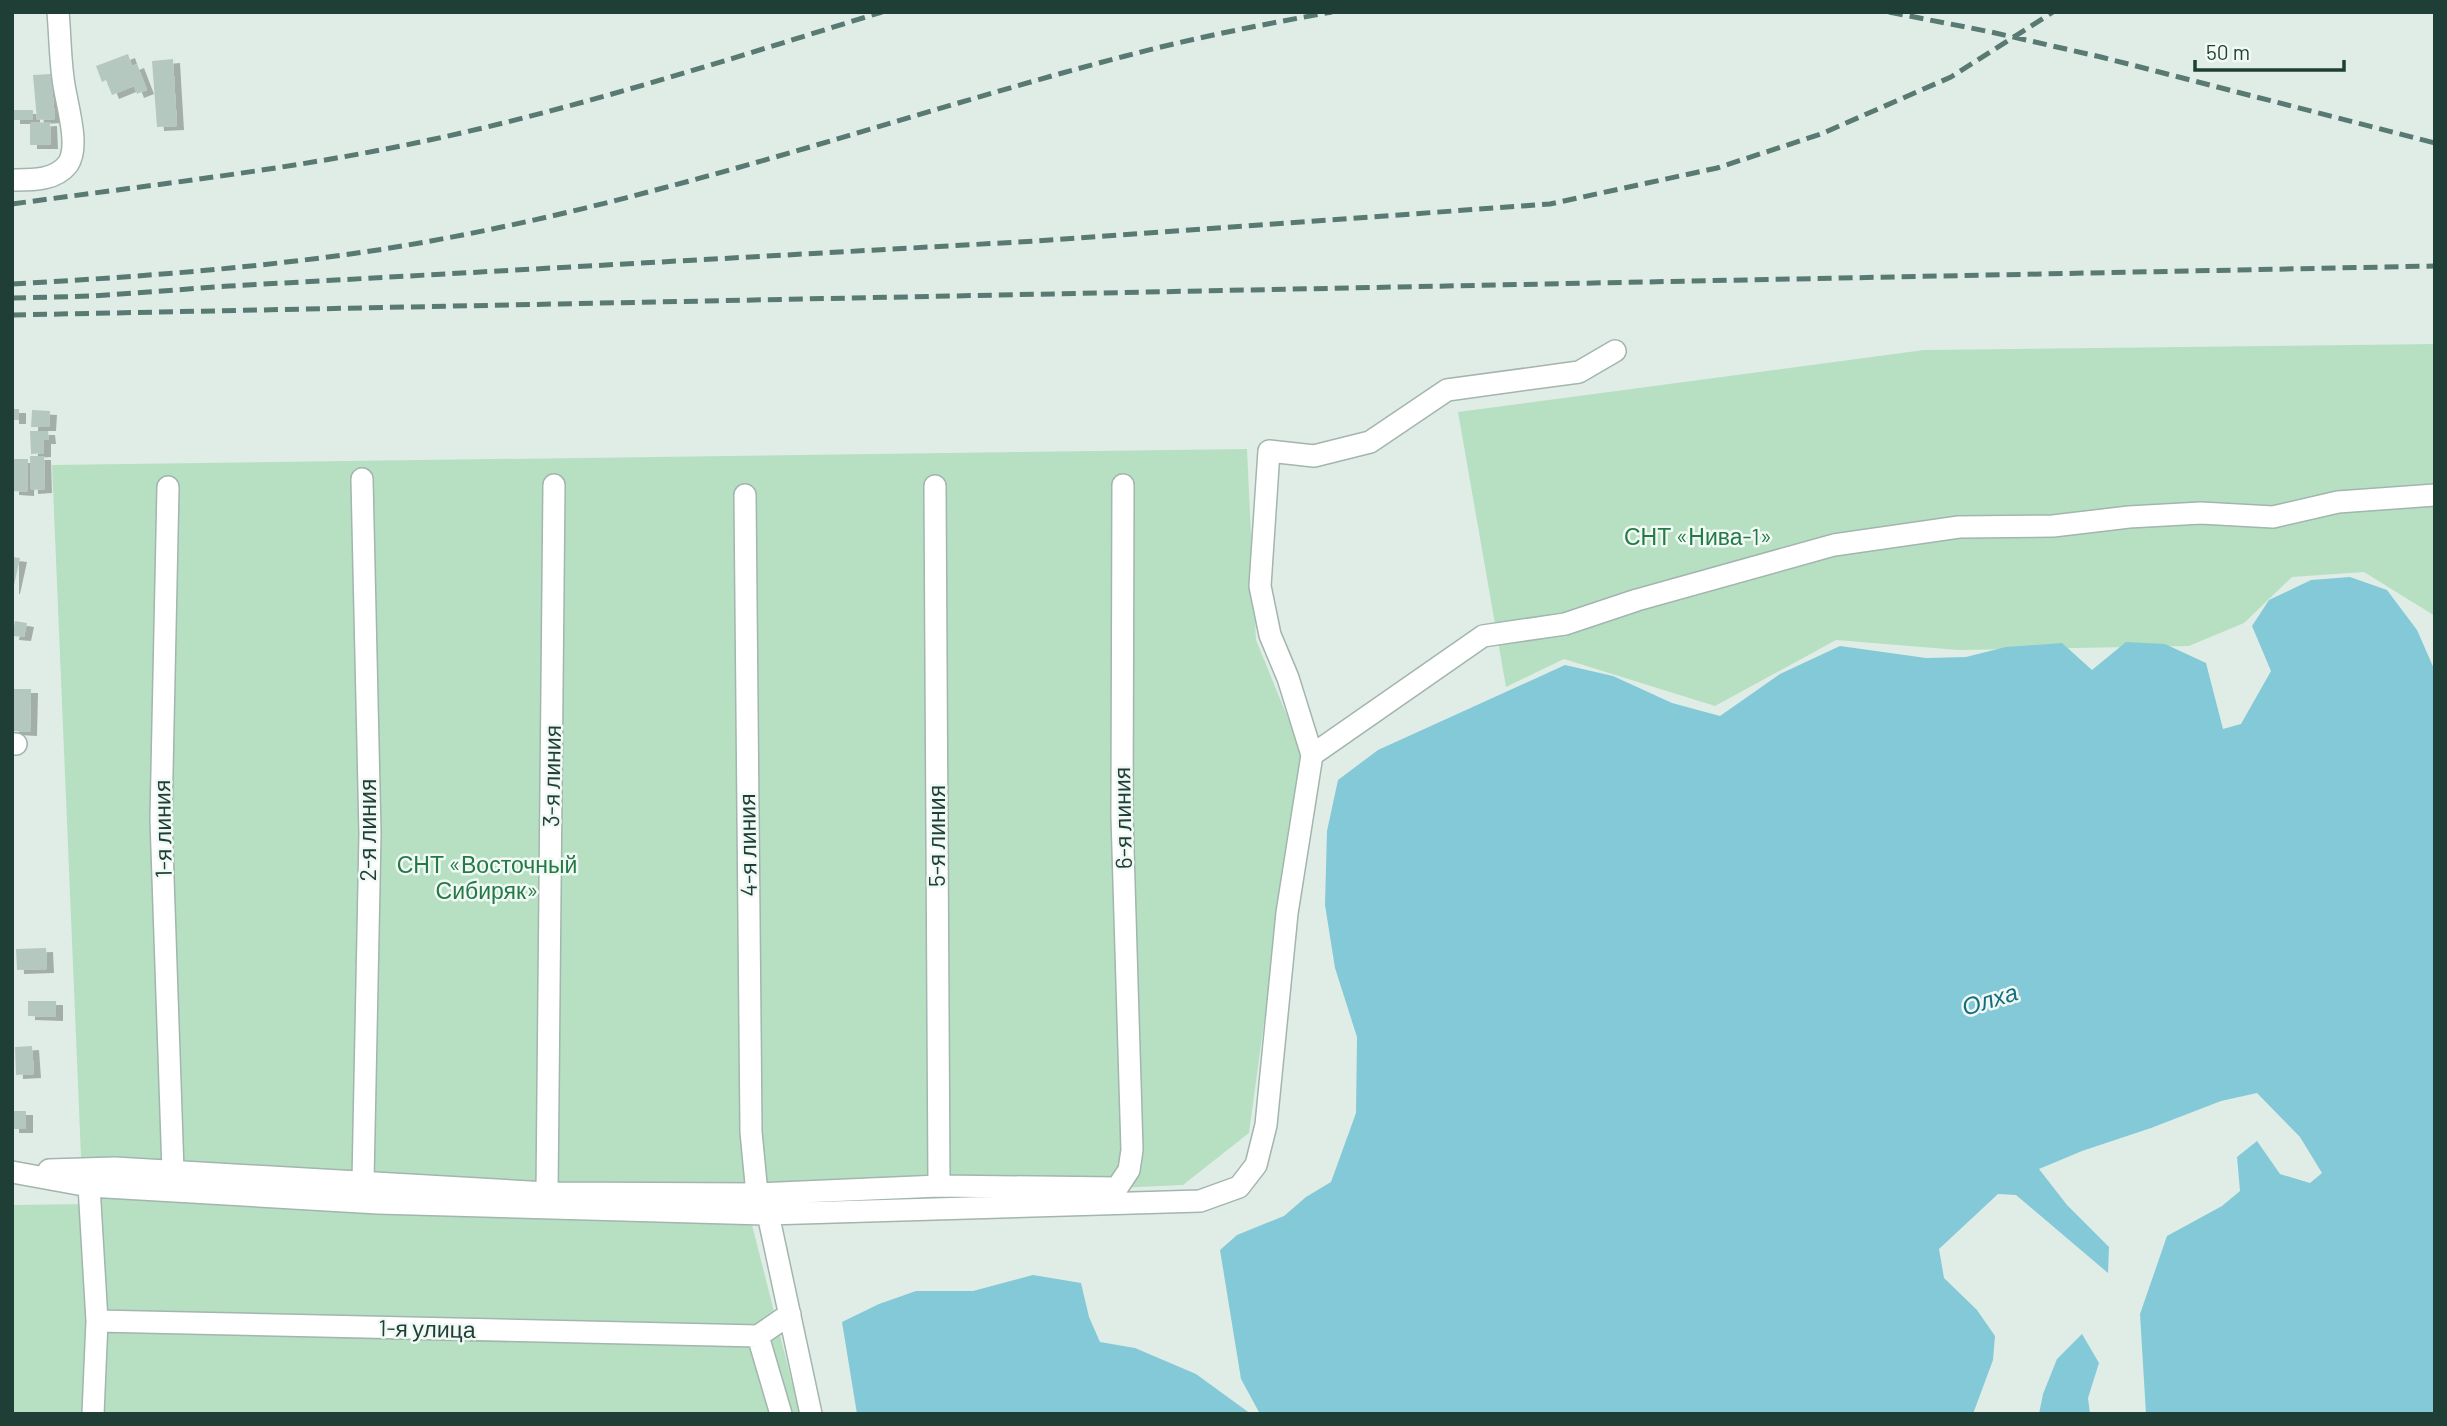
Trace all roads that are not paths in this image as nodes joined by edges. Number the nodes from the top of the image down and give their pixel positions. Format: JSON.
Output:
{"nodes":[{"id":1,"x":58,"y":12,"type":"edge"},
{"id":2,"x":12,"y":180,"type":"edge"},
{"id":3,"x":1615,"y":351,"type":"dead end"},
{"id":4,"x":362,"y":479,"type":"dead end"},
{"id":5,"x":554,"y":485,"type":"dead end"},
{"id":6,"x":1123,"y":485,"type":"dead end"},
{"id":7,"x":935,"y":486,"type":"dead end"},
{"id":8,"x":168,"y":487,"type":"dead end"},
{"id":9,"x":745,"y":495,"type":"dead end"},
{"id":10,"x":2435,"y":495,"type":"edge"},
{"id":11,"x":1312,"y":755,"type":"junction"},
{"id":12,"x":173,"y":1171,"type":"junction"},
{"id":13,"x":12,"y":1172,"type":"edge"},
{"id":14,"x":363,"y":1181,"type":"junction"},
{"id":15,"x":89,"y":1186,"type":"junction"},
{"id":16,"x":939,"y":1186,"type":"junction"},
{"id":17,"x":547,"y":1193,"type":"junction"},
{"id":18,"x":757,"y":1194,"type":"junction"},
{"id":19,"x":768,"y":1214,"type":"junction"},
{"id":20,"x":790,"y":1314,"type":"junction"},
{"id":21,"x":97,"y":1321,"type":"junction"},
{"id":22,"x":758,"y":1336,"type":"junction"},
{"id":23,"x":93,"y":1414,"type":"edge"},
{"id":24,"x":781,"y":1414,"type":"edge"},
{"id":25,"x":811,"y":1414,"type":"edge"}],
"edges":[{"from":1,"to":2,"type":"street"},
{"from":3,"to":11,"type":"street"},
{"from":4,"to":14,"type":"street","name":"2-я линия"},
{"from":5,"to":17,"type":"street","name":"3-я линия"},
{"from":6,"to":16,"type":"street","name":"6-я линия"},
{"from":7,"to":16,"type":"street","name":"5-я линия"},
{"from":8,"to":12,"type":"street","name":"1-я линия"},
{"from":9,"to":18,"type":"street","name":"4-я линия"},
{"from":10,"to":11,"type":"street"},
{"from":11,"to":19,"type":"street"},
{"from":12,"to":13,"type":"street"},
{"from":12,"to":14,"type":"street"},
{"from":13,"to":15,"type":"street"},
{"from":14,"to":17,"type":"street"},
{"from":15,"to":19,"type":"street"},
{"from":15,"to":21,"type":"street"},
{"from":16,"to":18,"type":"street"},
{"from":17,"to":18,"type":"street"},
{"from":19,"to":20,"type":"street"},
{"from":20,"to":22,"type":"street"},
{"from":20,"to":25,"type":"street"},
{"from":21,"to":22,"type":"street","name":"1-я улица"},
{"from":21,"to":23,"type":"street"},
{"from":22,"to":24,"type":"street"}]}
